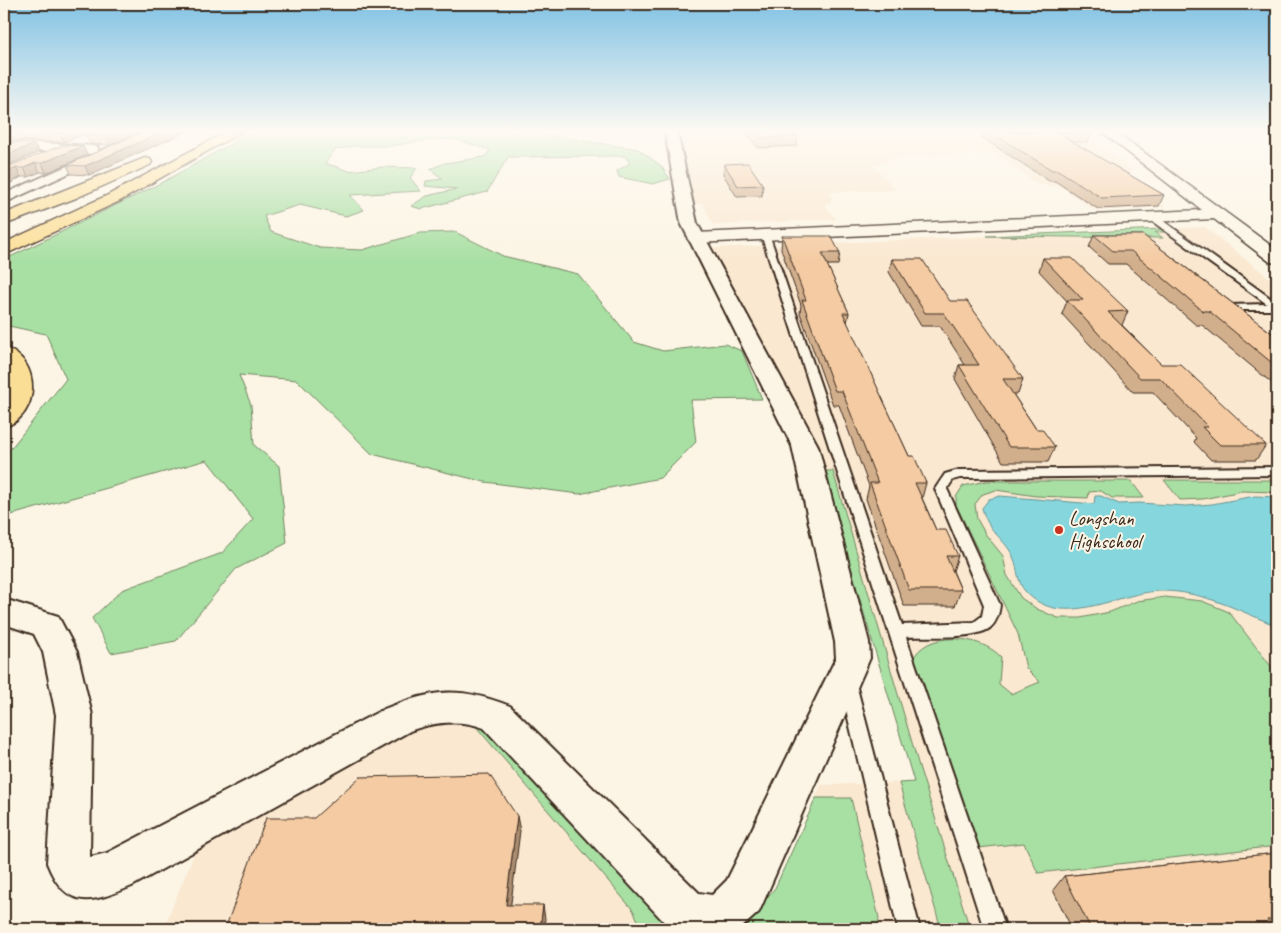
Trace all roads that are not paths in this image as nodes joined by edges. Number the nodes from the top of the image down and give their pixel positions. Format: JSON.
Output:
{"nodes":[{"id":1,"x":58,"y":176,"type":"edge"},
{"id":2,"x":114,"y":176,"type":"edge"},
{"id":3,"x":131,"y":176,"type":"edge"},
{"id":4,"x":155,"y":176,"type":"edge"},
{"id":5,"x":680,"y":176,"type":"edge"},
{"id":6,"x":1167,"y":176,"type":"edge"},
{"id":7,"x":12,"y":181,"type":"edge"},
{"id":8,"x":46,"y":181,"type":"junction"},
{"id":9,"x":4,"y":198,"type":"edge"},
{"id":10,"x":1219,"y":214,"type":"junction"},
{"id":11,"x":1152,"y":217,"type":"junction"},
{"id":12,"x":4,"y":220,"type":"edge"},
{"id":13,"x":765,"y":234,"type":"junction"},
{"id":14,"x":4,"y":236,"type":"edge"},
{"id":15,"x":696,"y":238,"type":"junction"},
{"id":16,"x":4,"y":250,"type":"edge"},
{"id":17,"x":1277,"y":258,"type":"edge"},
{"id":18,"x":1277,"y":307,"type":"edge"},
{"id":19,"x":1243,"y":318,"type":"edge"},
{"id":20,"x":4,"y":356,"type":"edge"},
{"id":21,"x":4,"y":419,"type":"edge"},
{"id":22,"x":1277,"y":471,"type":"edge"},
{"id":23,"x":4,"y":612,"type":"edge"},
{"id":24,"x":896,"y":631,"type":"junction"},
{"id":25,"x":846,"y":674,"type":"junction"},
{"id":26,"x":910,"y":929,"type":"edge"},
{"id":27,"x":995,"y":929,"type":"edge"}],
"edges":[{"from":1,"to":8,"type":"street"},
{"from":2,"to":12,"type":"highway"},
{"from":3,"to":14,"type":"highway"},
{"from":4,"to":16,"type":"highway"},
{"from":5,"to":15,"type":"street"},
{"from":6,"to":10,"type":"street"},
{"from":7,"to":8,"type":"street"},
{"from":8,"to":9,"type":"street"},
{"from":10,"to":11,"type":"street"},
{"from":10,"to":17,"type":"street"},
{"from":11,"to":13,"type":"street"},
{"from":11,"to":18,"type":"lane"},
{"from":13,"to":15,"type":"street"},
{"from":13,"to":24,"type":"lane"},
{"from":15,"to":25,"type":"street"},
{"from":18,"to":19,"type":"lane"},
{"from":20,"to":21,"type":"highway"},
{"from":22,"to":24,"type":"lane"},
{"from":23,"to":25,"type":"street"},
{"from":24,"to":27,"type":"lane"},
{"from":25,"to":26,"type":"lane"}]}
